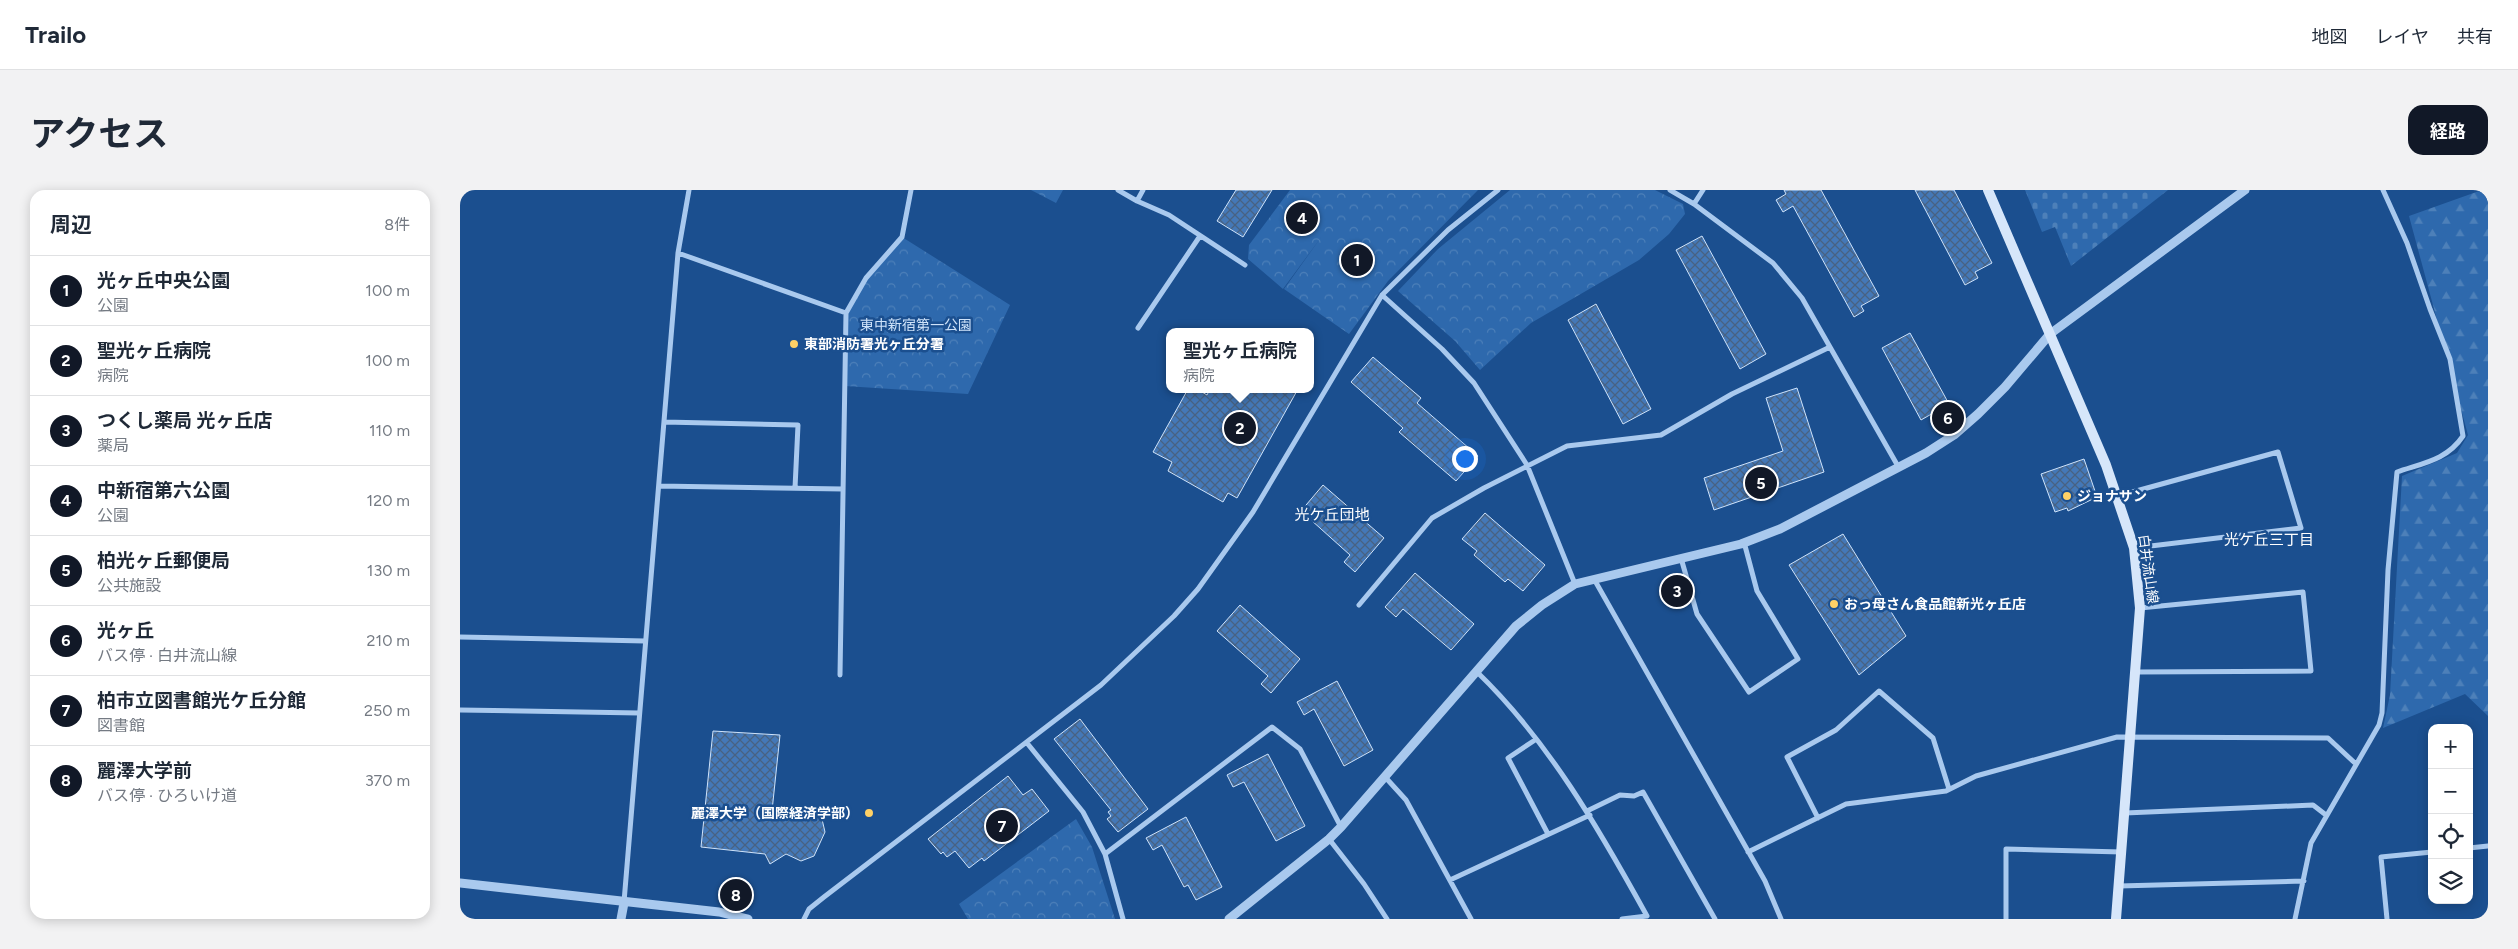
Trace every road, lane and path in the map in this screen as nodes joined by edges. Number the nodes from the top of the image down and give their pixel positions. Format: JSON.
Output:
{"nodes":[{"id":1,"x":689,"y":190,"type":"edge"},
{"id":2,"x":911,"y":190,"type":"edge"},
{"id":3,"x":1118,"y":190,"type":"edge"},
{"id":4,"x":1144,"y":190,"type":"edge"},
{"id":5,"x":1498,"y":190,"type":"edge"},
{"id":6,"x":1670,"y":190,"type":"edge"},
{"id":7,"x":1703,"y":190,"type":"edge"},
{"id":8,"x":1988,"y":190,"type":"edge"},
{"id":9,"x":2245,"y":190,"type":"edge"},
{"id":10,"x":2383,"y":190,"type":"edge"},
{"id":11,"x":1137,"y":201,"type":"junction"},
{"id":12,"x":1694,"y":204,"type":"junction"},
{"id":13,"x":1200,"y":236,"type":"junction"},
{"id":14,"x":678,"y":253,"type":"junction"},
{"id":15,"x":1245,"y":265,"type":"dead end"},
{"id":16,"x":1382,"y":295,"type":"junction"},
{"id":17,"x":846,"y":313,"type":"junction"},
{"id":18,"x":1138,"y":328,"type":"dead end"},
{"id":19,"x":2050,"y":334,"type":"junction"},
{"id":20,"x":1830,"y":347,"type":"junction"},
{"id":21,"x":664,"y":422,"type":"junction"},
{"id":22,"x":1527,"y":465,"type":"junction"},
{"id":23,"x":1899,"y":468,"type":"junction"},
{"id":24,"x":659,"y":486,"type":"junction"},
{"id":25,"x":795,"y":488,"type":"junction"},
{"id":26,"x":843,"y":489,"type":"junction"},
{"id":27,"x":2118,"y":496,"type":"junction"},
{"id":28,"x":1744,"y":542,"type":"junction"},
{"id":29,"x":2134,"y":548,"type":"junction"},
{"id":30,"x":1681,"y":558,"type":"junction"},
{"id":31,"x":1594,"y":580,"type":"junction"},
{"id":32,"x":1575,"y":584,"type":"junction"},
{"id":33,"x":1359,"y":605,"type":"dead end"},
{"id":34,"x":2140,"y":608,"type":"junction"},
{"id":35,"x":460,"y":637,"type":"edge"},
{"id":36,"x":646,"y":640,"type":"junction"},
{"id":37,"x":1476,"y":671,"type":"junction"},
{"id":38,"x":2137,"y":672,"type":"junction"},
{"id":39,"x":840,"y":675,"type":"dead end"},
{"id":40,"x":460,"y":710,"type":"edge"},
{"id":41,"x":639,"y":713,"type":"junction"},
{"id":42,"x":2132,"y":736,"type":"junction"},
{"id":43,"x":1535,"y":740,"type":"junction"},
{"id":44,"x":1027,"y":742,"type":"junction"},
{"id":45,"x":2356,"y":764,"type":"junction"},
{"id":46,"x":1386,"y":778,"type":"junction"},
{"id":47,"x":1949,"y":789,"type":"junction"},
{"id":48,"x":1588,"y":813,"type":"junction"},
{"id":49,"x":2125,"y":813,"type":"junction"},
{"id":50,"x":2326,"y":815,"type":"junction"},
{"id":51,"x":1818,"y":818,"type":"junction"},
{"id":52,"x":1341,"y":827,"type":"junction"},
{"id":53,"x":1548,"y":834,"type":"junction"},
{"id":54,"x":1329,"y":839,"type":"junction"},
{"id":55,"x":2488,"y":846,"type":"edge"},
{"id":56,"x":2473,"y":848,"type":"edge"},
{"id":57,"x":1748,"y":852,"type":"junction"},
{"id":58,"x":2122,"y":852,"type":"junction"},
{"id":59,"x":2428,"y":852,"type":"edge"},
{"id":60,"x":1106,"y":854,"type":"junction"},
{"id":61,"x":1450,"y":880,"type":"junction"},
{"id":62,"x":2304,"y":881,"type":"junction"},
{"id":63,"x":460,"y":883,"type":"edge"},
{"id":64,"x":2119,"y":886,"type":"junction"},
{"id":65,"x":624,"y":902,"type":"junction"},
{"id":66,"x":622,"y":919,"type":"edge"},
{"id":67,"x":748,"y":919,"type":"edge"},
{"id":68,"x":804,"y":919,"type":"edge"},
{"id":69,"x":1123,"y":919,"type":"edge"},
{"id":70,"x":1229,"y":919,"type":"edge"},
{"id":71,"x":1387,"y":919,"type":"edge"},
{"id":72,"x":1471,"y":919,"type":"edge"},
{"id":73,"x":1622,"y":919,"type":"edge"},
{"id":74,"x":1714,"y":919,"type":"edge"},
{"id":75,"x":1781,"y":919,"type":"edge"},
{"id":76,"x":2006,"y":919,"type":"edge"},
{"id":77,"x":2116,"y":919,"type":"edge"},
{"id":78,"x":2296,"y":919,"type":"edge"},
{"id":79,"x":2387,"y":919,"type":"edge"}],
"edges":[{"from":1,"to":14,"type":"street"},
{"from":2,"to":17,"type":"street"},
{"from":3,"to":11,"type":"street"},
{"from":4,"to":11,"type":"street"},
{"from":5,"to":16,"type":"street"},
{"from":6,"to":12,"type":"street"},
{"from":7,"to":12,"type":"street"},
{"from":8,"to":19,"type":"main road","name":"白井流山線"},
{"from":9,"to":19,"type":"street"},
{"from":10,"to":45,"type":"street"},
{"from":11,"to":13,"type":"street"},
{"from":12,"to":20,"type":"street"},
{"from":13,"to":15,"type":"street"},
{"from":13,"to":18,"type":"street"},
{"from":14,"to":17,"type":"street"},
{"from":14,"to":21,"type":"street"},
{"from":16,"to":22,"type":"street"},
{"from":16,"to":44,"type":"street"},
{"from":17,"to":26,"type":"street"},
{"from":19,"to":23,"type":"street"},
{"from":19,"to":27,"type":"main road","name":"白井流山線"},
{"from":20,"to":22,"type":"street"},
{"from":20,"to":23,"type":"street"},
{"from":21,"to":24,"type":"street"},
{"from":21,"to":25,"type":"street"},
{"from":22,"to":32,"type":"street"},
{"from":22,"to":33,"type":"street"},
{"from":23,"to":28,"type":"street"},
{"from":24,"to":25,"type":"street"},
{"from":24,"to":36,"type":"street"},
{"from":25,"to":26,"type":"street"},
{"from":26,"to":39,"type":"street"},
{"from":27,"to":29,"type":"main road","name":"白井流山線"},
{"from":27,"to":29,"type":"street"},
{"from":28,"to":30,"type":"street"},
{"from":28,"to":30,"type":"street"},
{"from":29,"to":34,"type":"main road","name":"白井流山線"},
{"from":30,"to":31,"type":"street"},
{"from":31,"to":32,"type":"street"},
{"from":31,"to":57,"type":"street"},
{"from":32,"to":37,"type":"street"},
{"from":34,"to":38,"type":"main road","name":"白井流山線"},
{"from":34,"to":38,"type":"street"},
{"from":35,"to":36,"type":"street"},
{"from":36,"to":41,"type":"street"},
{"from":37,"to":43,"type":"street"},
{"from":37,"to":46,"type":"street"},
{"from":38,"to":42,"type":"main road","name":"白井流山線"},
{"from":40,"to":41,"type":"street"},
{"from":41,"to":65,"type":"street"},
{"from":42,"to":45,"type":"street"},
{"from":42,"to":47,"type":"street"},
{"from":42,"to":49,"type":"main road","name":"白井流山線"},
{"from":43,"to":48,"type":"street"},
{"from":43,"to":53,"type":"street"},
{"from":44,"to":60,"type":"street"},
{"from":44,"to":68,"type":"street"},
{"from":45,"to":50,"type":"street"},
{"from":46,"to":52,"type":"street"},
{"from":46,"to":61,"type":"street"},
{"from":47,"to":51,"type":"street"},
{"from":47,"to":51,"type":"street"},
{"from":48,"to":53,"type":"street"},
{"from":48,"to":73,"type":"street"},
{"from":48,"to":74,"type":"street"},
{"from":49,"to":50,"type":"street"},
{"from":49,"to":58,"type":"main road","name":"白井流山線"},
{"from":50,"to":62,"type":"street"},
{"from":51,"to":57,"type":"street"},
{"from":52,"to":54,"type":"street"},
{"from":52,"to":60,"type":"street"},
{"from":53,"to":61,"type":"street"},
{"from":54,"to":70,"type":"street"},
{"from":54,"to":71,"type":"street"},
{"from":55,"to":56,"type":"street"},
{"from":57,"to":75,"type":"street"},
{"from":58,"to":64,"type":"main road","name":"白井流山線"},
{"from":58,"to":76,"type":"street"},
{"from":59,"to":79,"type":"street"},
{"from":60,"to":69,"type":"street"},
{"from":61,"to":72,"type":"street"},
{"from":62,"to":64,"type":"street"},
{"from":62,"to":78,"type":"street"},
{"from":63,"to":65,"type":"street"},
{"from":64,"to":77,"type":"main road","name":"白井流山線"},
{"from":65,"to":66,"type":"street"},
{"from":65,"to":67,"type":"street"}]}
